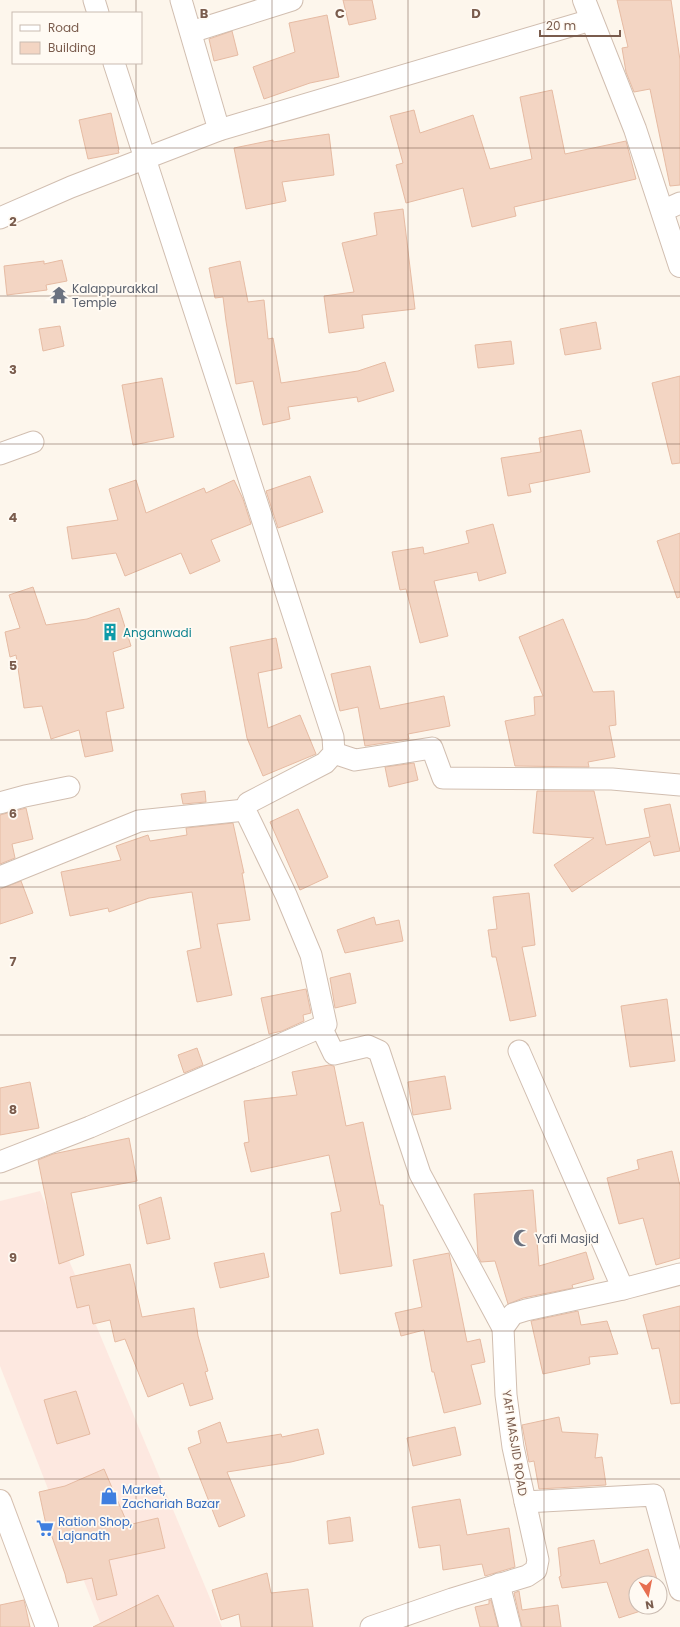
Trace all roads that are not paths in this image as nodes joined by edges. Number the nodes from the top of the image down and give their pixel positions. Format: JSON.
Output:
{"nodes":[{"id":1,"x":94,"y":0,"type":"edge"},
{"id":2,"x":181,"y":0,"type":"edge"},
{"id":3,"x":292,"y":0,"type":"edge"},
{"id":4,"x":588,"y":10,"type":"edge"},
{"id":5,"x":98,"y":12,"type":"edge"},
{"id":6,"x":191,"y":32,"type":"junction"},
{"id":7,"x":114,"y":64,"type":"edge"},
{"id":8,"x":219,"y":130,"type":"junction"},
{"id":9,"x":144,"y":159,"type":"junction"},
{"id":10,"x":671,"y":207,"type":"edge"},
{"id":11,"x":0,"y":218,"type":"edge"},
{"id":12,"x":680,"y":266,"type":"edge"},
{"id":13,"x":33,"y":442,"type":"dead end"},
{"id":14,"x":0,"y":454,"type":"edge"},
{"id":15,"x":334,"y":753,"type":"junction"},
{"id":16,"x":680,"y":785,"type":"edge"},
{"id":17,"x":70,"y":787,"type":"dead end"},
{"id":18,"x":0,"y":803,"type":"edge"},
{"id":19,"x":245,"y":810,"type":"junction"},
{"id":20,"x":0,"y":877,"type":"edge"},
{"id":21,"x":321,"y":1027,"type":"junction"},
{"id":22,"x":519,"y":1051,"type":"dead end"},
{"id":23,"x":0,"y":1162,"type":"edge"},
{"id":24,"x":680,"y":1274,"type":"edge"},
{"id":25,"x":623,"y":1289,"type":"junction"},
{"id":26,"x":503,"y":1328,"type":"junction"},
{"id":27,"x":0,"y":1501,"type":"edge"},
{"id":28,"x":525,"y":1502,"type":"junction"},
{"id":29,"x":499,"y":1584,"type":"junction"},
{"id":30,"x":680,"y":1590,"type":"edge"},
{"id":31,"x":47,"y":1627,"type":"edge"},
{"id":32,"x":371,"y":1627,"type":"edge"},
{"id":33,"x":510,"y":1627,"type":"edge"}],
"edges":[{"from":1,"to":5,"type":"street"},
{"from":2,"to":6,"type":"street"},
{"from":3,"to":6,"type":"street"},
{"from":4,"to":8,"type":"street"},
{"from":4,"to":10,"type":"street"},
{"from":6,"to":8,"type":"street"},
{"from":7,"to":9,"type":"street"},
{"from":8,"to":9,"type":"street"},
{"from":9,"to":11,"type":"street"},
{"from":9,"to":15,"type":"street"},
{"from":10,"to":12,"type":"street"},
{"from":13,"to":14,"type":"street"},
{"from":15,"to":16,"type":"street"},
{"from":15,"to":19,"type":"street"},
{"from":17,"to":18,"type":"street"},
{"from":19,"to":20,"type":"street"},
{"from":19,"to":21,"type":"street"},
{"from":21,"to":23,"type":"street"},
{"from":21,"to":26,"type":"street"},
{"from":22,"to":25,"type":"street"},
{"from":24,"to":25,"type":"street"},
{"from":25,"to":26,"type":"street"},
{"from":26,"to":28,"type":"street","name":"YAFI MASJID ROAD"},
{"from":27,"to":31,"type":"street"},
{"from":28,"to":29,"type":"street","name":"YAFI MASJID ROAD"},
{"from":28,"to":30,"type":"street"},
{"from":29,"to":32,"type":"street","name":"YAFI MASJID ROAD"},
{"from":29,"to":33,"type":"street"}]}
